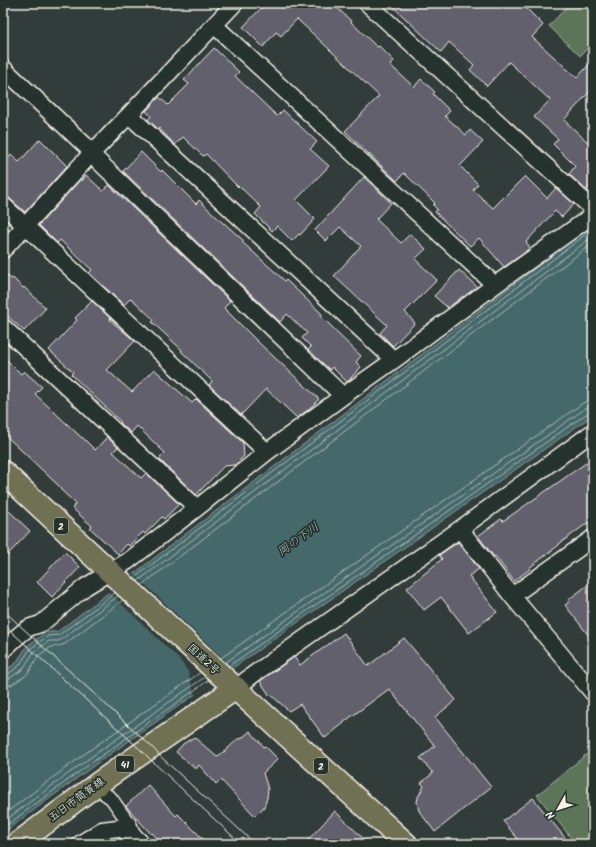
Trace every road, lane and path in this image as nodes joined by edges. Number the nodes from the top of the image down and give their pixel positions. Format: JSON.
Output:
{"nodes":[{"id":1,"x":235,"y":3,"type":"edge"},
{"id":2,"x":367,"y":3,"type":"edge"},
{"id":3,"x":214,"y":26,"type":"junction"},
{"id":4,"x":3,"y":68,"type":"edge"},
{"id":5,"x":129,"y":115,"type":"junction"},
{"id":6,"x":91,"y":154,"type":"junction"},
{"id":7,"x":3,"y":205,"type":"edge"},
{"id":8,"x":593,"y":209,"type":"edge"},
{"id":9,"x":593,"y":215,"type":"edge"},
{"id":10,"x":25,"y":226,"type":"junction"},
{"id":11,"x":3,"y":250,"type":"edge"},
{"id":12,"x":495,"y":285,"type":"junction"},
{"id":13,"x":3,"y":327,"type":"edge"},
{"id":14,"x":394,"y":360,"type":"junction"},
{"id":15,"x":343,"y":396,"type":"junction"},
{"id":16,"x":593,"y":432,"type":"edge"},
{"id":17,"x":267,"y":452,"type":"junction"},
{"id":18,"x":3,"y":472,"type":"edge"},
{"id":19,"x":197,"y":508,"type":"junction"},
{"id":20,"x":460,"y":529,"type":"junction"},
{"id":21,"x":593,"y":538,"type":"edge"},
{"id":22,"x":114,"y":576,"type":"junction"},
{"id":23,"x":512,"y":596,"type":"junction"},
{"id":24,"x":3,"y":650,"type":"edge"},
{"id":25,"x":229,"y":682,"type":"junction"},
{"id":26,"x":593,"y":693,"type":"edge"},
{"id":27,"x":100,"y":782,"type":"junction"},
{"id":28,"x":134,"y":833,"type":"edge"},
{"id":29,"x":30,"y":840,"type":"edge"},
{"id":30,"x":80,"y":844,"type":"edge"},
{"id":31,"x":406,"y":844,"type":"edge"}],
"edges":[{"from":1,"to":3,"type":"street"},
{"from":2,"to":8,"type":"street"},
{"from":3,"to":5,"type":"street"},
{"from":3,"to":12,"type":"street"},
{"from":4,"to":6,"type":"street"},
{"from":5,"to":6,"type":"street"},
{"from":5,"to":14,"type":"street"},
{"from":6,"to":10,"type":"street"},
{"from":6,"to":15,"type":"street"},
{"from":7,"to":10,"type":"street"},
{"from":9,"to":12,"type":"street"},
{"from":10,"to":11,"type":"street"},
{"from":10,"to":17,"type":"street"},
{"from":12,"to":14,"type":"street"},
{"from":13,"to":19,"type":"street"},
{"from":14,"to":15,"type":"street"},
{"from":15,"to":17,"type":"street"},
{"from":16,"to":20,"type":"street"},
{"from":17,"to":19,"type":"street"},
{"from":18,"to":22,"type":"main road","name":"国道2号","number":"2"},
{"from":19,"to":22,"type":"street"},
{"from":20,"to":23,"type":"street"},
{"from":20,"to":25,"type":"street"},
{"from":21,"to":23,"type":"street"},
{"from":22,"to":24,"type":"street"},
{"from":22,"to":25,"type":"main road","name":"国道2号","number":"2"},
{"from":23,"to":26,"type":"street"},
{"from":25,"to":27,"type":"main road","name":"五日市筒賀線","number":"41"},
{"from":25,"to":31,"type":"main road","name":"国道2号","number":"2"},
{"from":27,"to":28,"type":"street"},
{"from":27,"to":29,"type":"main road","name":"五日市筒賀線","number":"41"},
{"from":28,"to":30,"type":"street"}]}
